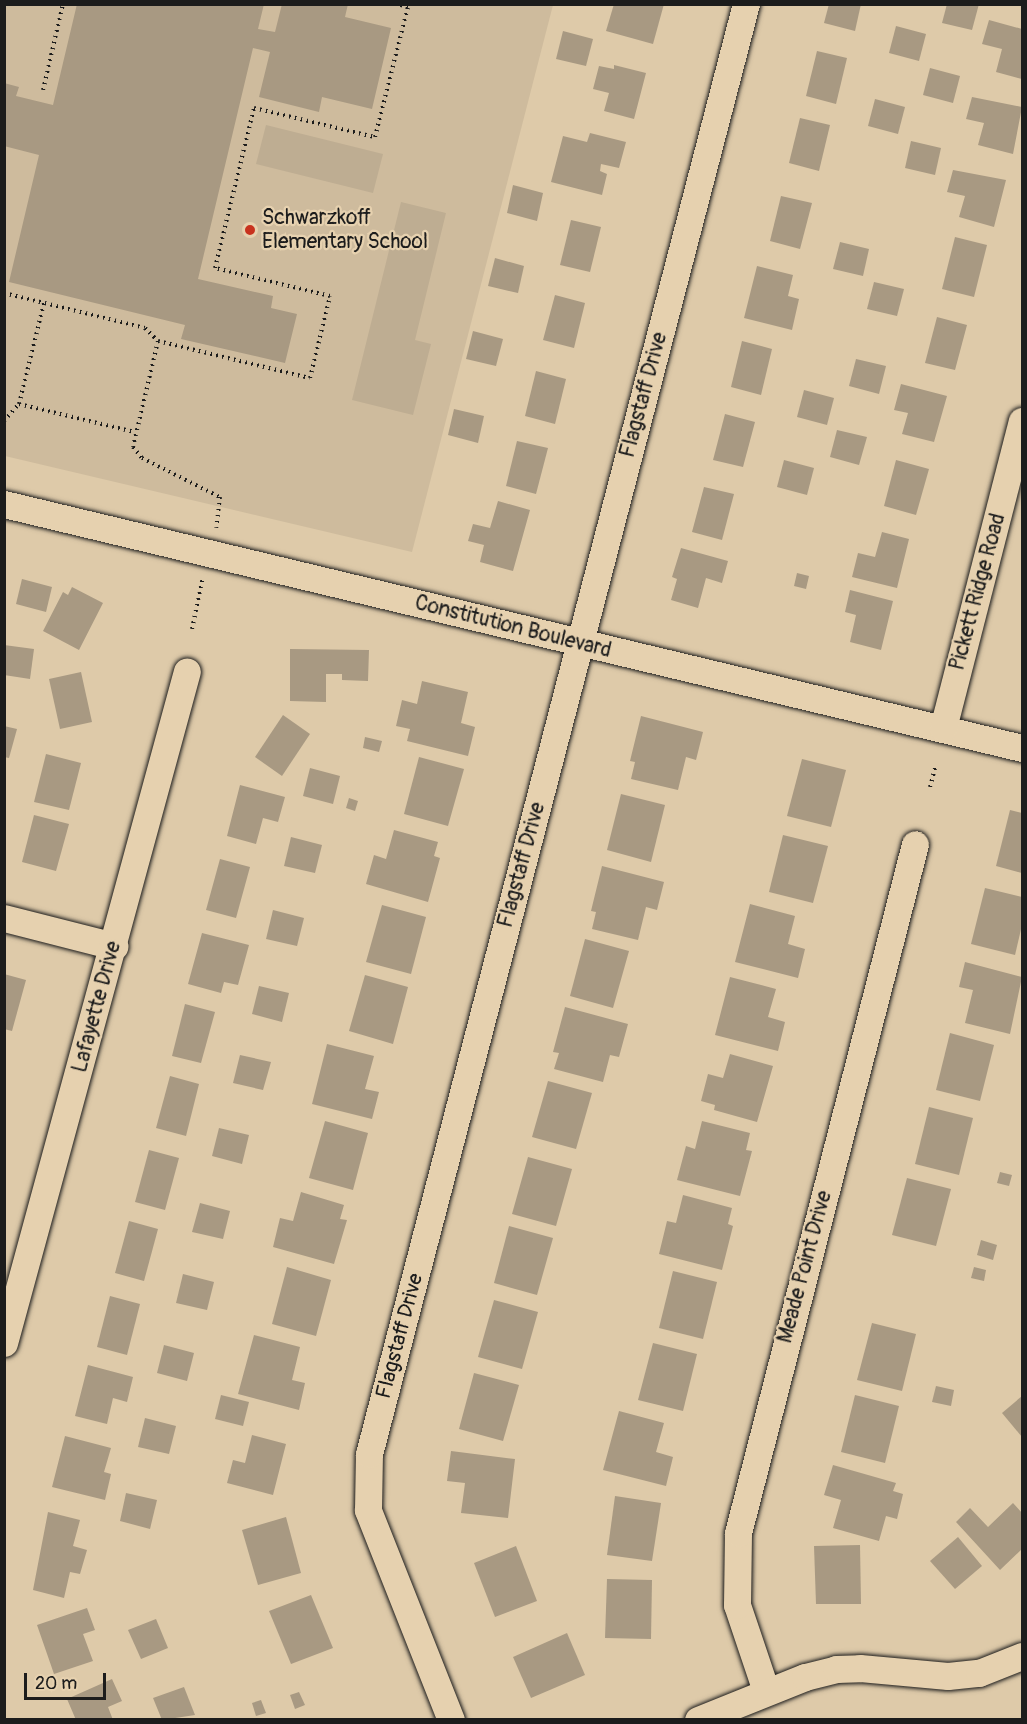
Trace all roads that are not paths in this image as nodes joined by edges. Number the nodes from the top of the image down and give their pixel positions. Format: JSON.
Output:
{"nodes":[{"id":1,"x":746,"y":4,"type":"edge"},
{"id":2,"x":1023,"y":421,"type":"edge"},
{"id":3,"x":4,"y":504,"type":"edge"},
{"id":4,"x":579,"y":643,"type":"junction"},
{"id":5,"x":187,"y":671,"type":"dead end"},
{"id":6,"x":943,"y":728,"type":"junction"},
{"id":7,"x":1023,"y":748,"type":"edge"},
{"id":8,"x":915,"y":844,"type":"dead end"},
{"id":9,"x":4,"y":918,"type":"edge"},
{"id":10,"x":114,"y":946,"type":"junction"},
{"id":11,"x":4,"y":1343,"type":"edge"},
{"id":12,"x":1023,"y":1656,"type":"edge"},
{"id":13,"x":766,"y":1691,"type":"junction"},
{"id":14,"x":451,"y":1719,"type":"edge"},
{"id":15,"x":698,"y":1719,"type":"edge"}],
"edges":[{"from":1,"to":4,"type":"street","name":"Flagstaff Drive"},
{"from":2,"to":6,"type":"street","name":"Pickett Ridge Road"},
{"from":3,"to":4,"type":"street","name":"Constitution Boulevard"},
{"from":4,"to":6,"type":"street","name":"Constitution Boulevard"},
{"from":4,"to":14,"type":"street","name":"Flagstaff Drive"},
{"from":5,"to":10,"type":"street","name":"Lafayette Drive"},
{"from":6,"to":7,"type":"street","name":"Constitution Boulevard"},
{"from":8,"to":13,"type":"street","name":"Meade Point Drive"},
{"from":9,"to":10,"type":"street"},
{"from":10,"to":11,"type":"street","name":"Lafayette Drive"},
{"from":12,"to":13,"type":"street"},
{"from":13,"to":15,"type":"street"}]}
